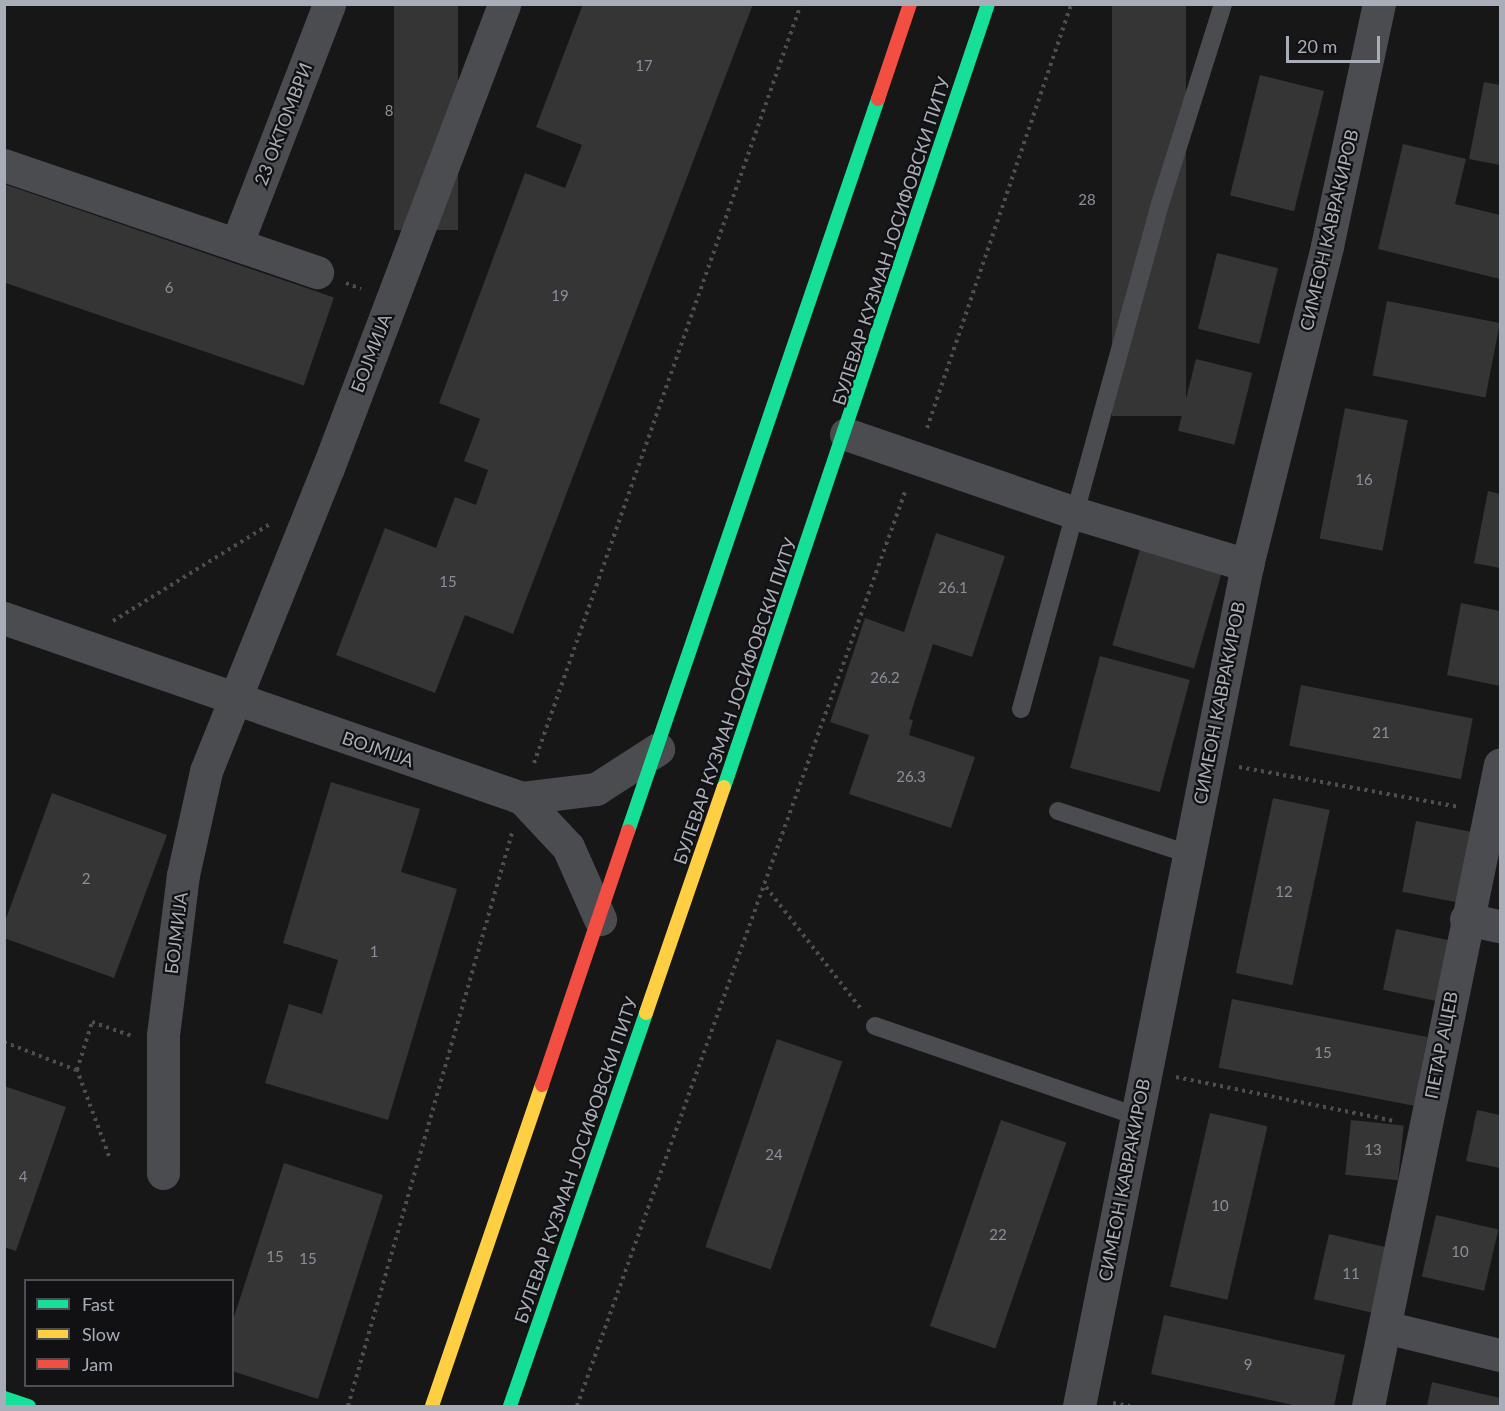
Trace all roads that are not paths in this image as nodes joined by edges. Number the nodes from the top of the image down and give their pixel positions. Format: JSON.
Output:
{"nodes":[{"id":1,"x":329,"y":4,"type":"edge"},
{"id":2,"x":504,"y":4,"type":"edge"},
{"id":3,"x":910,"y":4,"type":"edge"},
{"id":4,"x":988,"y":4,"type":"edge"},
{"id":5,"x":1223,"y":4,"type":"edge"},
{"id":6,"x":1379,"y":4,"type":"edge"},
{"id":7,"x":4,"y":165,"type":"edge"},
{"id":8,"x":237,"y":243,"type":"junction"},
{"id":9,"x":317,"y":272,"type":"road end"},
{"id":10,"x":846,"y":434,"type":"junction"},
{"id":11,"x":1078,"y":514,"type":"junction"},
{"id":12,"x":1247,"y":565,"type":"junction"},
{"id":13,"x":4,"y":618,"type":"edge"},
{"id":14,"x":235,"y":700,"type":"junction"},
{"id":15,"x":1022,"y":710,"type":"dead end"},
{"id":16,"x":658,"y":749,"type":"junction"},
{"id":17,"x":1500,"y":764,"type":"edge"},
{"id":18,"x":522,"y":798,"type":"junction"},
{"id":19,"x":1058,"y":811,"type":"dead end"},
{"id":20,"x":1189,"y":854,"type":"junction"},
{"id":21,"x":600,"y":919,"type":"junction"},
{"id":22,"x":1466,"y":919,"type":"junction"},
{"id":23,"x":1500,"y":926,"type":"edge"},
{"id":24,"x":874,"y":1026,"type":"road end"},
{"id":25,"x":1137,"y":1116,"type":"junction"},
{"id":26,"x":163,"y":1173,"type":"dead end"},
{"id":27,"x":1385,"y":1327,"type":"junction"},
{"id":28,"x":1500,"y":1355,"type":"edge"},
{"id":29,"x":4,"y":1398,"type":"edge"},
{"id":30,"x":29,"y":1407,"type":"edge"},
{"id":31,"x":432,"y":1407,"type":"edge"},
{"id":32,"x":510,"y":1407,"type":"edge"},
{"id":33,"x":1079,"y":1407,"type":"edge"},
{"id":34,"x":1368,"y":1407,"type":"edge"}],
"edges":[{"from":1,"to":8,"type":"street","name":"23 ОКТОМВРИ"},
{"from":2,"to":14,"type":"street","name":"БОЈМИЈА"},
{"from":3,"to":16,"type":"street"},
{"from":4,"to":10,"type":"street","name":"БУЛЕВАР КУЗМАН ЈОСИФОВСКИ ПИТУ"},
{"from":5,"to":11,"type":"lane"},
{"from":6,"to":12,"type":"street","name":"СИМЕОН КАВРАКИРОВ"},
{"from":7,"to":8,"type":"street"},
{"from":8,"to":9,"type":"street"},
{"from":10,"to":11,"type":"street"},
{"from":10,"to":32,"type":"street","name":"БУЛЕВАР КУЗМАН ЈОСИФОВСКИ ПИТУ"},
{"from":11,"to":12,"type":"street"},
{"from":11,"to":15,"type":"lane"},
{"from":12,"to":20,"type":"street","name":"СИМЕОН КАВРАКИРОВ"},
{"from":13,"to":14,"type":"street"},
{"from":14,"to":18,"type":"street","name":"BOJMIJA"},
{"from":14,"to":26,"type":"street","name":"БОЈМИЈА"},
{"from":16,"to":18,"type":"street"},
{"from":16,"to":21,"type":"street"},
{"from":17,"to":22,"type":"street","name":"ПЕТАР АЦЕВ"},
{"from":18,"to":21,"type":"street"},
{"from":19,"to":20,"type":"lane"},
{"from":20,"to":25,"type":"street","name":"СИМЕОН КАВРАКИРОВ"},
{"from":21,"to":31,"type":"street"},
{"from":22,"to":23,"type":"street"},
{"from":22,"to":27,"type":"street","name":"ПЕТАР АЦЕВ"},
{"from":24,"to":25,"type":"lane"},
{"from":25,"to":33,"type":"street","name":"СИМЕОН КАВРАКИРОВ"},
{"from":27,"to":28,"type":"street"},
{"from":27,"to":34,"type":"street","name":"ПЕТАР АЦЕВ"},
{"from":29,"to":30,"type":"street"}]}
